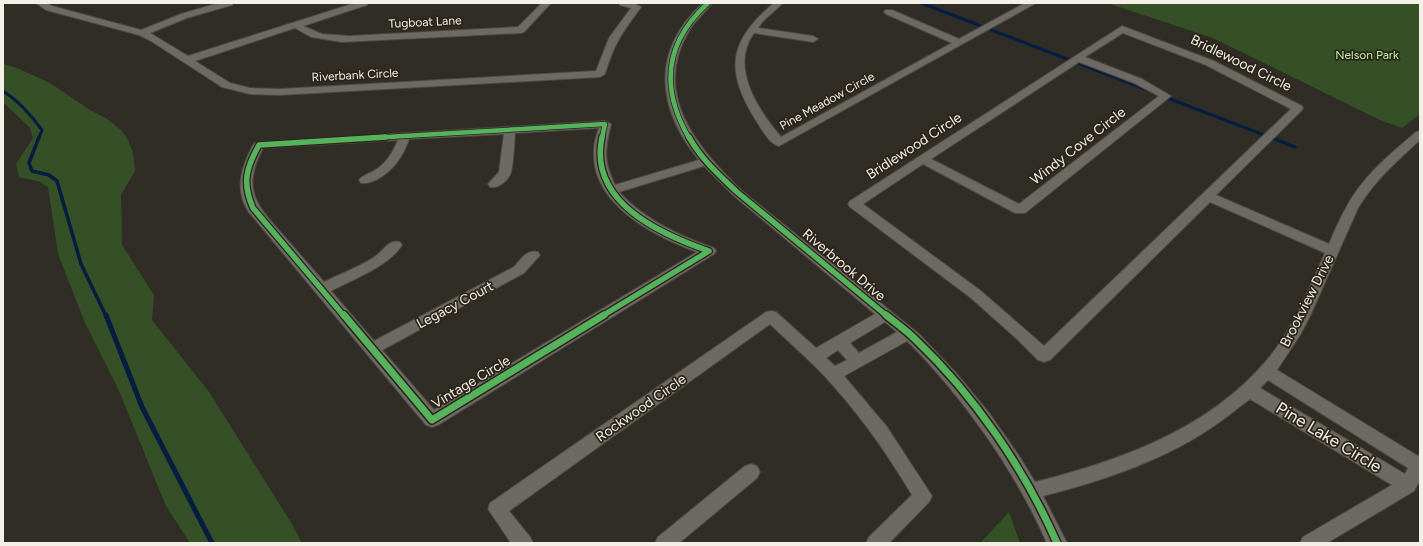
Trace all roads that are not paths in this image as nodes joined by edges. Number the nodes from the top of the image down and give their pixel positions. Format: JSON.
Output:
{"nodes":[{"id":1,"x":40,"y":3,"type":"edge"},
{"id":2,"x":229,"y":3,"type":"edge"},
{"id":3,"x":364,"y":3,"type":"edge"},
{"id":4,"x":547,"y":3,"type":"edge"},
{"id":5,"x":623,"y":3,"type":"edge"},
{"id":6,"x":708,"y":3,"type":"edge"},
{"id":7,"x":779,"y":3,"type":"edge"},
{"id":8,"x":1032,"y":3,"type":"edge"},
{"id":9,"x":889,"y":12,"type":"dead end"},
{"id":10,"x":296,"y":25,"type":"junction"},
{"id":11,"x":752,"y":30,"type":"junction"},
{"id":12,"x":142,"y":33,"type":"junction"},
{"id":13,"x":812,"y":39,"type":"dead end"},
{"id":14,"x":960,"y":42,"type":"junction"},
{"id":15,"x":1078,"y":58,"type":"junction"},
{"id":16,"x":187,"y":60,"type":"junction"},
{"id":17,"x":510,"y":130,"type":"junction"},
{"id":18,"x":1420,"y":134,"type":"edge"},
{"id":19,"x":405,"y":136,"type":"junction"},
{"id":20,"x":923,"y":159,"type":"junction"},
{"id":21,"x":706,"y":162,"type":"junction"},
{"id":22,"x":365,"y":180,"type":"dead end"},
{"id":23,"x":494,"y":184,"type":"dead end"},
{"id":24,"x":611,"y":190,"type":"junction"},
{"id":25,"x":1208,"y":196,"type":"junction"},
{"id":26,"x":395,"y":245,"type":"dead end"},
{"id":27,"x":1332,"y":251,"type":"junction"},
{"id":28,"x":533,"y":255,"type":"dead end"},
{"id":29,"x":322,"y":289,"type":"junction"},
{"id":30,"x":885,"y":315,"type":"junction"},
{"id":31,"x":908,"y":334,"type":"junction"},
{"id":32,"x":839,"y":342,"type":"junction"},
{"id":33,"x":372,"y":349,"type":"junction"},
{"id":34,"x":814,"y":357,"type":"junction"},
{"id":35,"x":858,"y":362,"type":"junction"},
{"id":36,"x":1266,"y":371,"type":"junction"},
{"id":37,"x":833,"y":375,"type":"junction"},
{"id":38,"x":1249,"y":390,"type":"junction"},
{"id":39,"x":1373,"y":438,"type":"junction"},
{"id":40,"x":1360,"y":455,"type":"junction"},
{"id":41,"x":1419,"y":464,"type":"edge"},
{"id":42,"x":751,"y":472,"type":"dead end"},
{"id":43,"x":1408,"y":485,"type":"junction"},
{"id":44,"x":1031,"y":491,"type":"junction"},
{"id":45,"x":523,"y":543,"type":"edge"},
{"id":46,"x":665,"y":543,"type":"edge"},
{"id":47,"x":876,"y":543,"type":"edge"},
{"id":48,"x":1057,"y":543,"type":"edge"},
{"id":49,"x":1310,"y":543,"type":"edge"}],
"edges":[{"from":1,"to":12,"type":"street","name":"Riverbank Circle"},
{"from":2,"to":12,"type":"street"},
{"from":3,"to":10,"type":"street"},
{"from":4,"to":10,"type":"street","name":"Tugboat Lane"},
{"from":5,"to":16,"type":"street","name":"Riverbank Circle"},
{"from":6,"to":21,"type":"street","name":"Riverbrook Drive"},
{"from":7,"to":11,"type":"street","name":"Pine Meadow Circle"},
{"from":8,"to":14,"type":"street","name":"Pine Meadow Circle"},
{"from":9,"to":14,"type":"street"},
{"from":10,"to":16,"type":"street"},
{"from":11,"to":13,"type":"street"},
{"from":11,"to":14,"type":"street","name":"Pine Meadow Circle"},
{"from":12,"to":16,"type":"street","name":"Riverbank Circle"},
{"from":15,"to":20,"type":"street","name":"Bridlewood Circle"},
{"from":15,"to":20,"type":"street","name":"Windy Cove Circle"},
{"from":15,"to":25,"type":"street","name":"Bridlewood Circle"},
{"from":17,"to":19,"type":"street","name":"Vintage Circle"},
{"from":17,"to":23,"type":"street"},
{"from":17,"to":24,"type":"street","name":"Vintage Circle"},
{"from":18,"to":27,"type":"street","name":"Brookview Drive"},
{"from":19,"to":22,"type":"street"},
{"from":19,"to":29,"type":"street","name":"Vintage Circle"},
{"from":20,"to":25,"type":"street","name":"Bridlewood Circle"},
{"from":21,"to":24,"type":"street"},
{"from":21,"to":30,"type":"street","name":"Riverbrook Drive"},
{"from":24,"to":33,"type":"street","name":"Vintage Circle"},
{"from":25,"to":27,"type":"street"},
{"from":26,"to":29,"type":"street"},
{"from":27,"to":36,"type":"street","name":"Brookview Drive"},
{"from":28,"to":33,"type":"street","name":"Legacy Court"},
{"from":29,"to":33,"type":"street","name":"Vintage Circle"},
{"from":30,"to":31,"type":"street","name":"Riverbrook Drive"},
{"from":30,"to":32,"type":"street"},
{"from":31,"to":35,"type":"street"},
{"from":31,"to":44,"type":"street","name":"Riverbrook Drive"},
{"from":32,"to":34,"type":"street"},
{"from":32,"to":35,"type":"street"},
{"from":34,"to":37,"type":"street","name":"Rockwood Circle"},
{"from":34,"to":45,"type":"street","name":"Rockwood Circle"},
{"from":35,"to":37,"type":"street"},
{"from":36,"to":38,"type":"street","name":"Brookview Drive"},
{"from":36,"to":39,"type":"street","name":"Pine Lake Circle"},
{"from":37,"to":47,"type":"street","name":"Rockwood Circle"},
{"from":38,"to":40,"type":"street","name":"Pine Lake Circle"},
{"from":38,"to":44,"type":"street","name":"Brookview Drive"},
{"from":39,"to":40,"type":"street"},
{"from":39,"to":41,"type":"street","name":"Pine Lake Circle"},
{"from":40,"to":43,"type":"street","name":"Pine Lake Circle"},
{"from":41,"to":43,"type":"street","name":"Pine Lake Circle"},
{"from":42,"to":46,"type":"street"},
{"from":43,"to":49,"type":"street","name":"Pine Lake Circle"},
{"from":44,"to":48,"type":"street","name":"Riverbrook Drive"}]}
